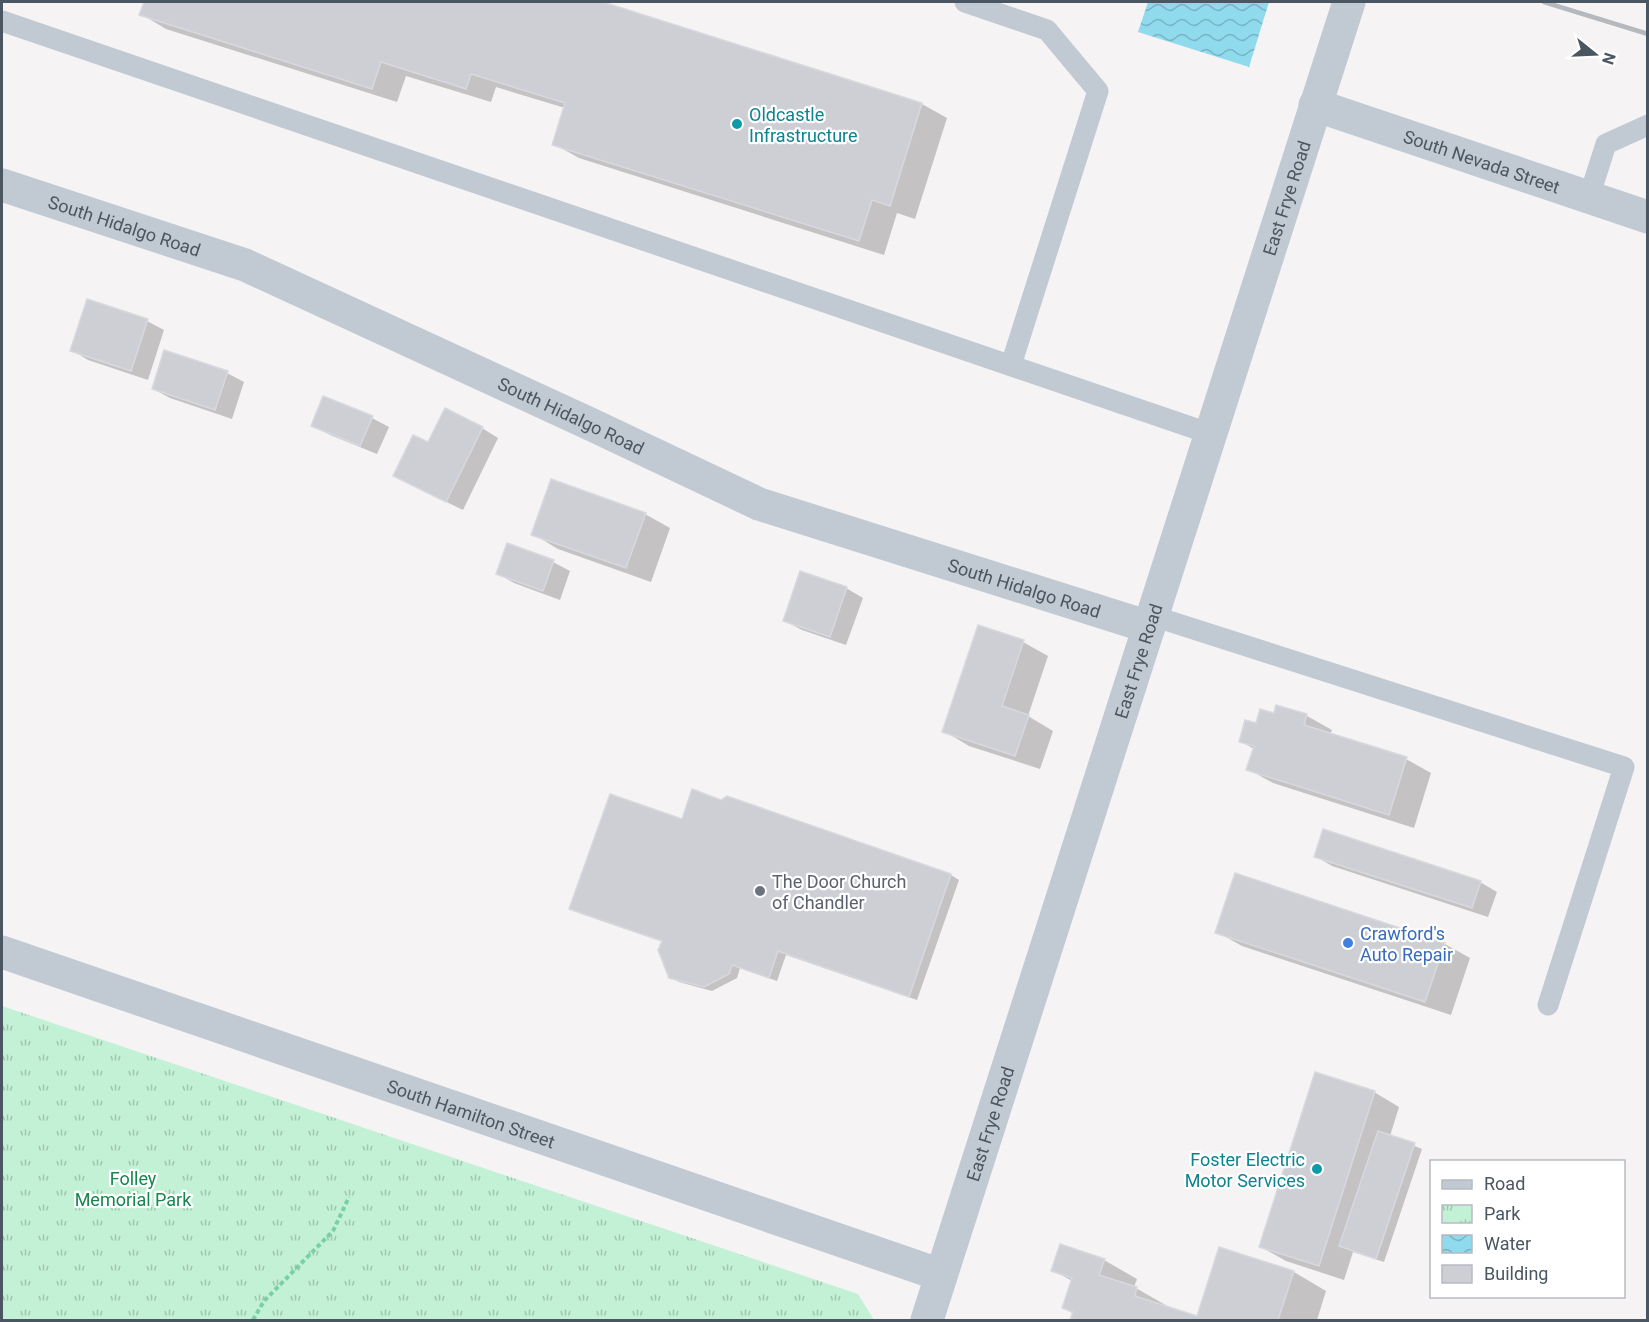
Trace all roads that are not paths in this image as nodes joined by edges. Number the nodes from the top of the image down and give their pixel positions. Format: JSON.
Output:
{"nodes":[{"id":1,"x":965,"y":2,"type":"edge"},
{"id":2,"x":1350,"y":2,"type":"edge"},
{"id":3,"x":2,"y":21,"type":"edge"},
{"id":4,"x":1315,"y":105,"type":"junction"},
{"id":5,"x":1647,"y":126,"type":"edge"},
{"id":6,"x":2,"y":185,"type":"edge"},
{"id":7,"x":1589,"y":197,"type":"junction"},
{"id":8,"x":1647,"y":217,"type":"edge"},
{"id":9,"x":1011,"y":365,"type":"junction"},
{"id":10,"x":1210,"y":434,"type":"junction"},
{"id":11,"x":1151,"y":622,"type":"junction"},
{"id":12,"x":2,"y":952,"type":"edge"},
{"id":13,"x":1548,"y":1005,"type":"dead end"},
{"id":14,"x":941,"y":1275,"type":"junction"},
{"id":15,"x":927,"y":1320,"type":"edge"}],
"edges":[{"from":1,"to":9,"type":"lane"},
{"from":2,"to":4,"type":"street","name":"East Frye Road"},
{"from":3,"to":9,"type":"lane"},
{"from":4,"to":7,"type":"street","name":"South Nevada Street"},
{"from":4,"to":10,"type":"street","name":"East Frye Road"},
{"from":5,"to":7,"type":"lane"},
{"from":6,"to":11,"type":"street","name":"South Hidalgo Road"},
{"from":7,"to":8,"type":"street","name":"South Nevada Street"},
{"from":9,"to":10,"type":"lane"},
{"from":10,"to":11,"type":"street","name":"East Frye Road"},
{"from":11,"to":13,"type":"lane"},
{"from":11,"to":14,"type":"street","name":"East Frye Road"},
{"from":12,"to":14,"type":"street","name":"South Hamilton Street"},
{"from":14,"to":15,"type":"street","name":"East Frye Road"}]}
